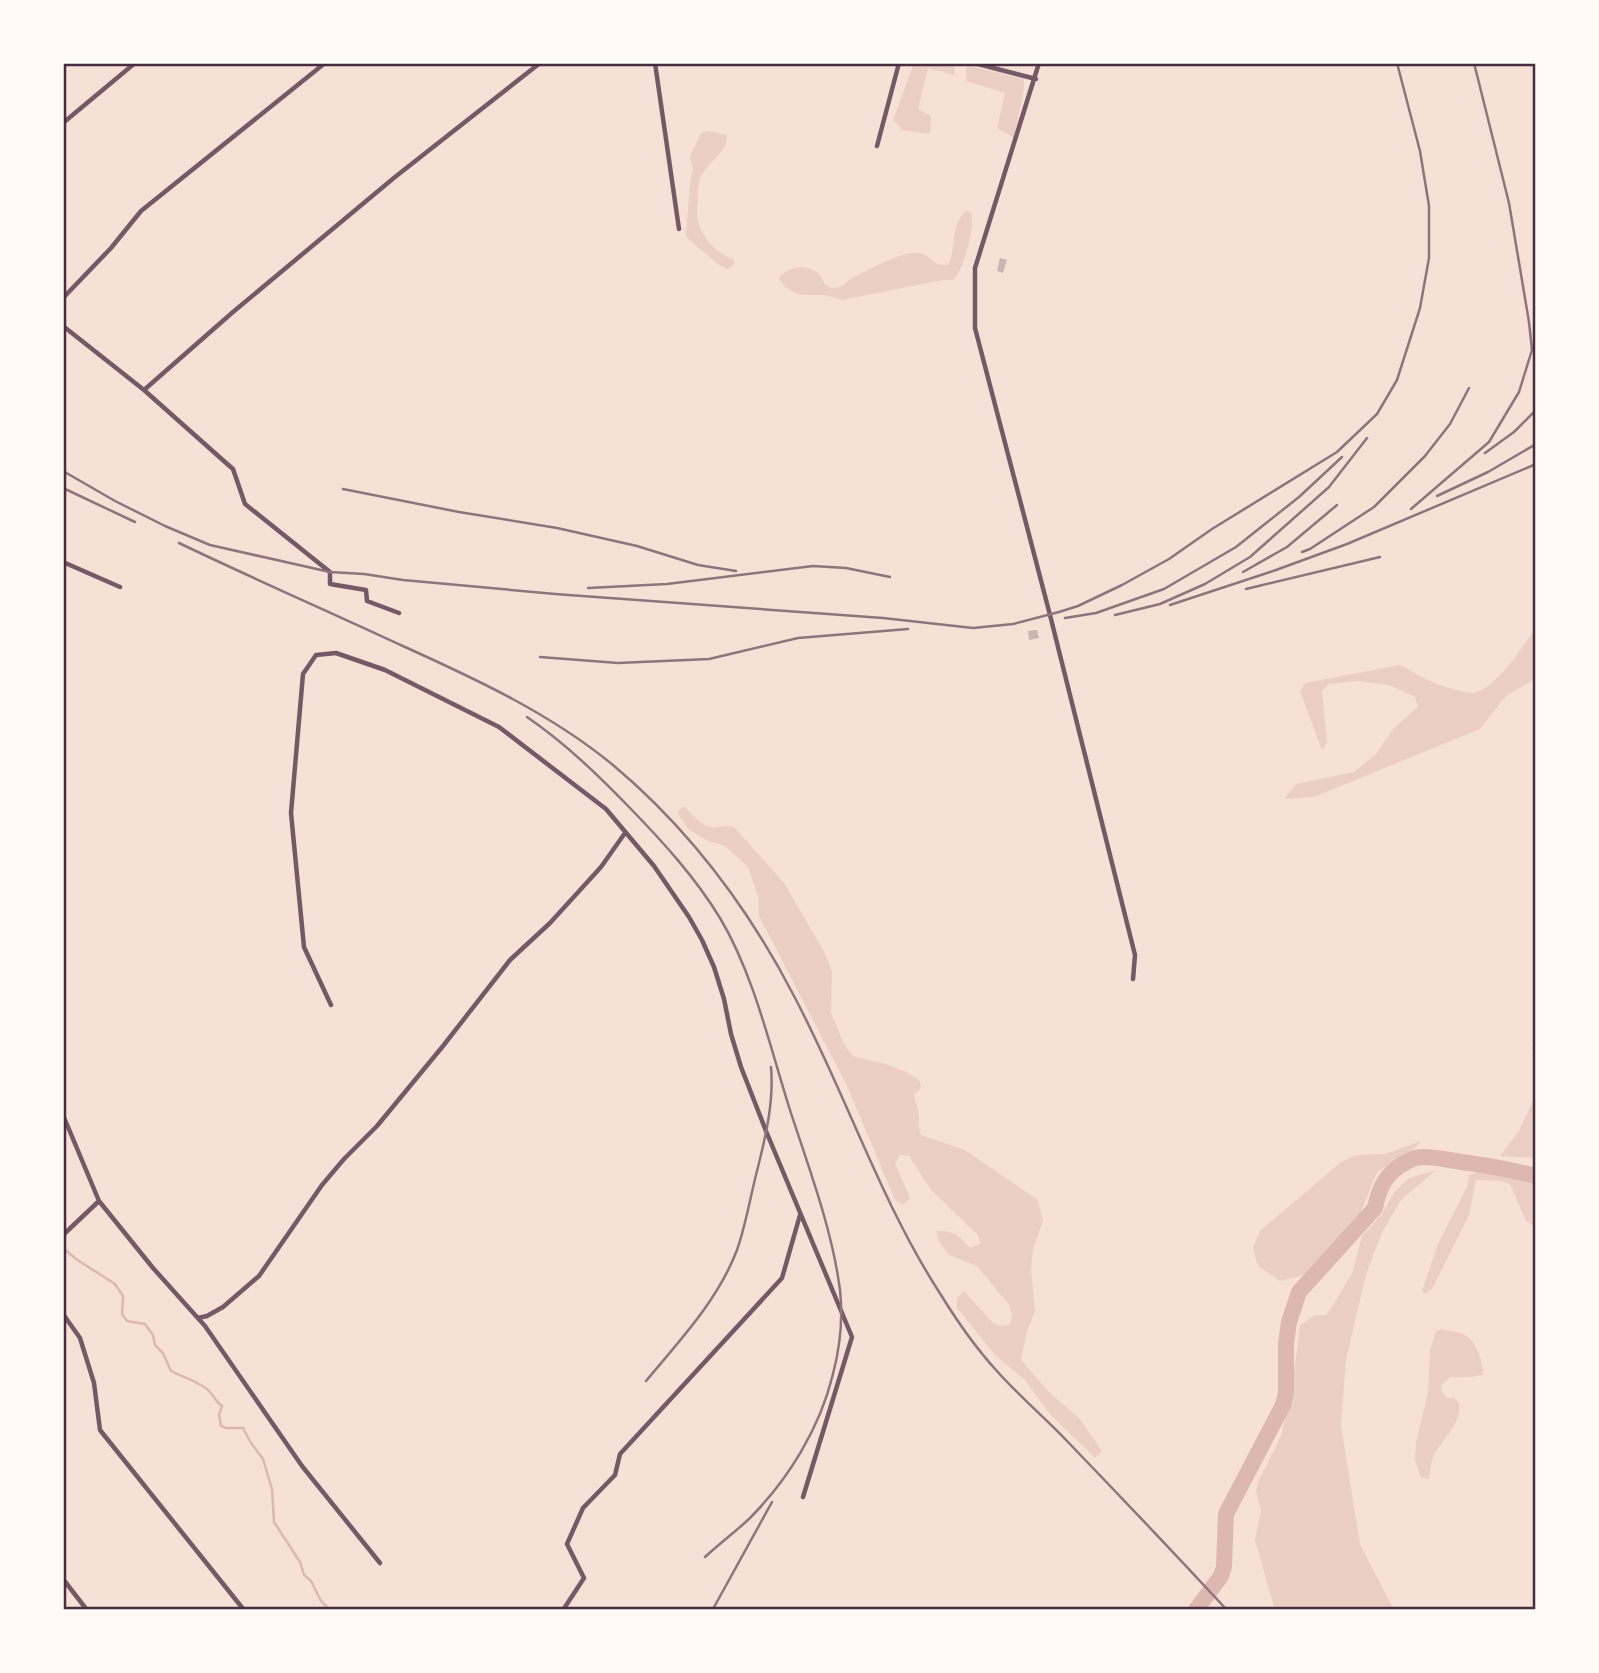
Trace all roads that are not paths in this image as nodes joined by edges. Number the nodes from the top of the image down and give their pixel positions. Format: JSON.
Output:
{"nodes":[{"id":1,"x":135,"y":63,"type":"edge"},
{"id":2,"x":325,"y":63,"type":"edge"},
{"id":3,"x":540,"y":63,"type":"edge"},
{"id":4,"x":655,"y":63,"type":"edge"},
{"id":5,"x":899,"y":63,"type":"edge"},
{"id":6,"x":974,"y":63,"type":"edge"},
{"id":7,"x":1040,"y":63,"type":"edge"},
{"id":8,"x":1036,"y":79,"type":"junction"},
{"id":9,"x":63,"y":123,"type":"edge"},
{"id":10,"x":877,"y":146,"type":"dead end"},
{"id":11,"x":679,"y":229,"type":"dead end"},
{"id":12,"x":63,"y":298,"type":"edge"},
{"id":13,"x":63,"y":326,"type":"edge"},
{"id":14,"x":144,"y":390,"type":"junction"},
{"id":15,"x":63,"y":562,"type":"edge"},
{"id":16,"x":120,"y":587,"type":"dead end"},
{"id":17,"x":399,"y":613,"type":"dead end"},
{"id":18,"x":625,"y":833,"type":"junction"},
{"id":19,"x":1133,"y":979,"type":"dead end"},
{"id":20,"x":331,"y":1005,"type":"dead end"},
{"id":21,"x":63,"y":1115,"type":"edge"},
{"id":22,"x":99,"y":1201,"type":"junction"},
{"id":23,"x":800,"y":1214,"type":"junction"},
{"id":24,"x":63,"y":1235,"type":"edge"},
{"id":25,"x":63,"y":1314,"type":"edge"},
{"id":26,"x":198,"y":1318,"type":"junction"},
{"id":27,"x":803,"y":1497,"type":"dead end"},
{"id":28,"x":380,"y":1563,"type":"dead end"},
{"id":29,"x":63,"y":1579,"type":"edge"},
{"id":30,"x":87,"y":1610,"type":"edge"},
{"id":31,"x":244,"y":1610,"type":"edge"},
{"id":32,"x":563,"y":1610,"type":"edge"}],
"edges":[{"from":1,"to":9,"type":"street"},
{"from":2,"to":12,"type":"street"},
{"from":3,"to":14,"type":"street"},
{"from":4,"to":11,"type":"street"},
{"from":5,"to":10,"type":"street"},
{"from":6,"to":8,"type":"street"},
{"from":7,"to":8,"type":"street"},
{"from":8,"to":19,"type":"street"},
{"from":13,"to":14,"type":"street"},
{"from":14,"to":17,"type":"street"},
{"from":15,"to":16,"type":"street"},
{"from":18,"to":20,"type":"street"},
{"from":18,"to":23,"type":"street"},
{"from":18,"to":26,"type":"street"},
{"from":21,"to":22,"type":"street"},
{"from":22,"to":24,"type":"street"},
{"from":22,"to":26,"type":"street"},
{"from":23,"to":27,"type":"street"},
{"from":23,"to":32,"type":"street"},
{"from":25,"to":31,"type":"street"},
{"from":26,"to":28,"type":"street"},
{"from":29,"to":30,"type":"street"}]}
